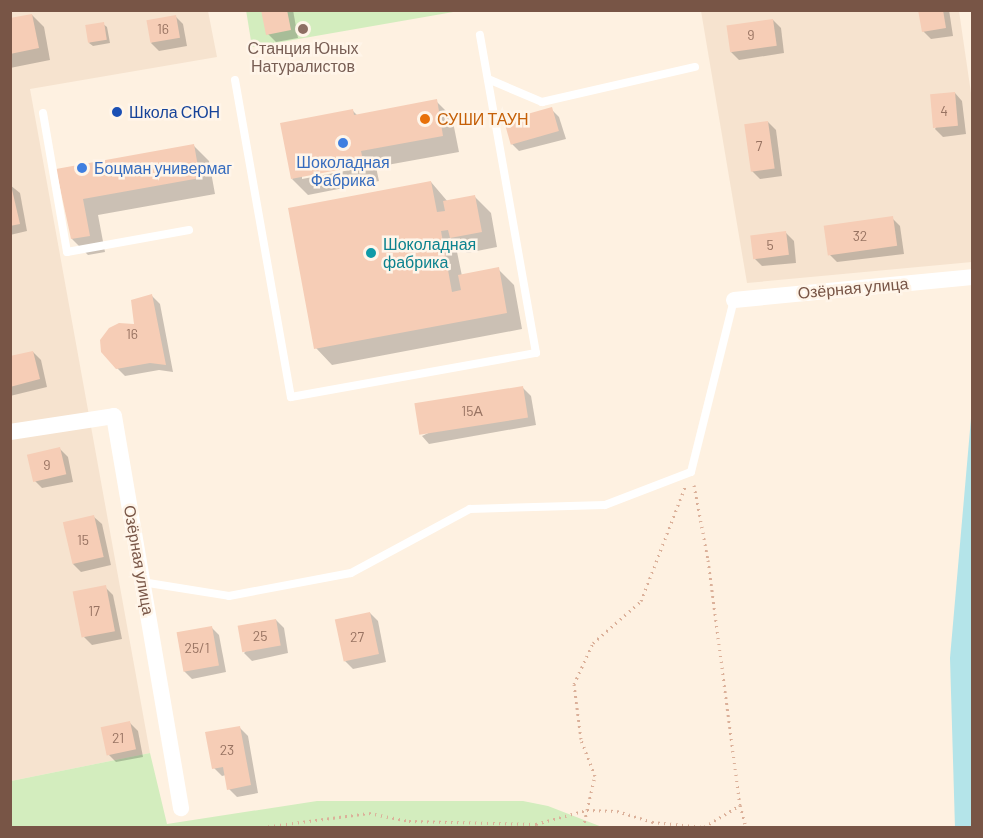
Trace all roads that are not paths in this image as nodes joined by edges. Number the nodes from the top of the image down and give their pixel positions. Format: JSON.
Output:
{"nodes":[{"id":1,"x":480,"y":35,"type":"dead end"},
{"id":2,"x":695,"y":67,"type":"dead end"},
{"id":3,"x":488,"y":79,"type":"junction"},
{"id":4,"x":235,"y":80,"type":"dead end"},
{"id":5,"x":43,"y":113,"type":"dead end"},
{"id":6,"x":189,"y":230,"type":"dead end"},
{"id":7,"x":972,"y":277,"type":"edge"},
{"id":8,"x":734,"y":300,"type":"joint"},
{"id":9,"x":10,"y":432,"type":"edge"},
{"id":10,"x":142,"y":582,"type":"junction"},
{"id":11,"x":181,"y":808,"type":"dead end"}],
"edges":[{"from":1,"to":3,"type":"lane"},
{"from":2,"to":3,"type":"lane"},
{"from":3,"to":4,"type":"lane"},
{"from":5,"to":6,"type":"lane"},
{"from":7,"to":8,"type":"street","name":"Озёрная улица"},
{"from":8,"to":10,"type":"lane"},
{"from":9,"to":10,"type":"street","name":"Озёрная улица"},
{"from":10,"to":11,"type":"street","name":"Озёрная улица"}]}
